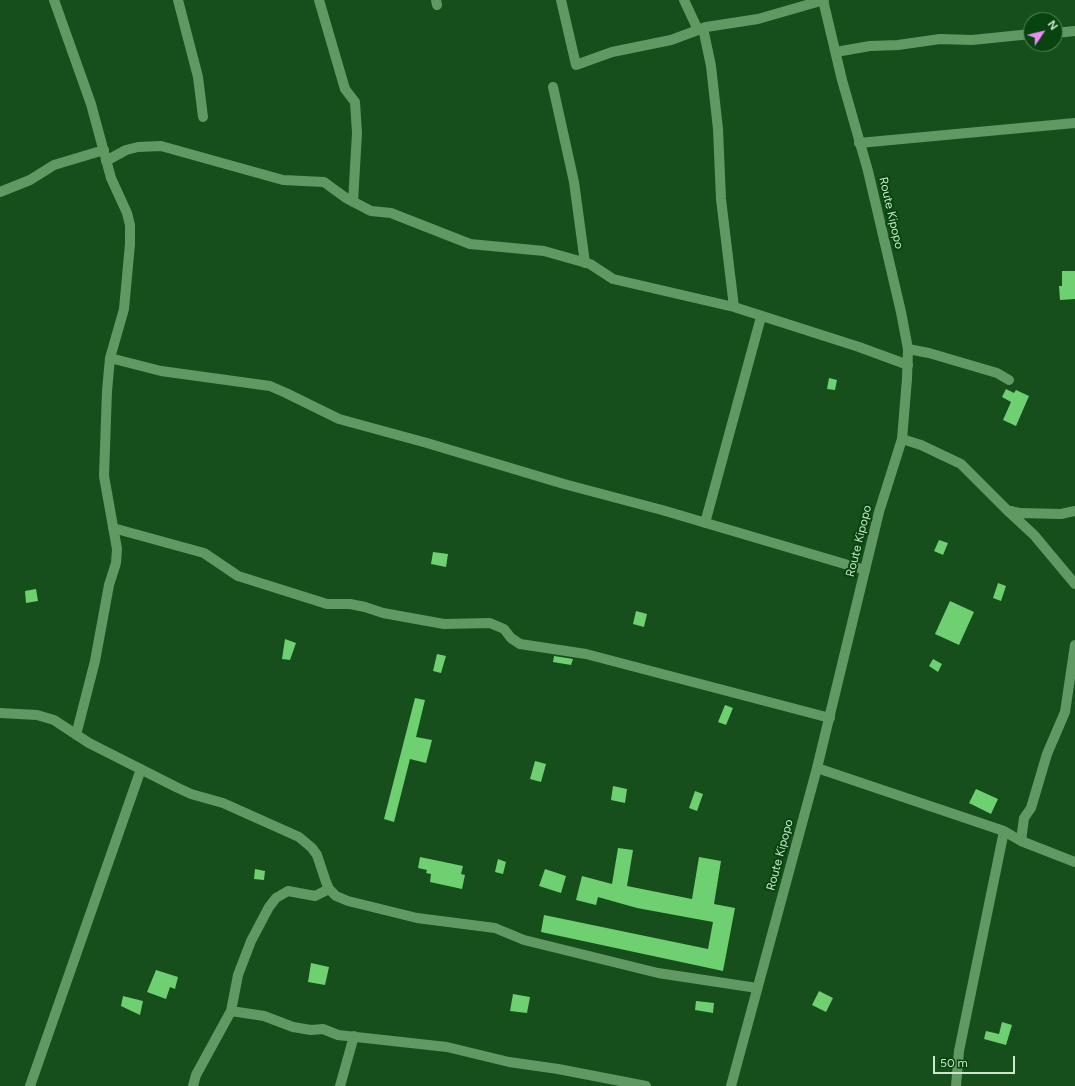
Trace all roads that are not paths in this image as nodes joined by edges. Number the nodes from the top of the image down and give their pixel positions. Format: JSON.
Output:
{"nodes":[{"id":1,"x":54,"y":0,"type":"edge"},
{"id":2,"x":178,"y":0,"type":"edge"},
{"id":3,"x":319,"y":0,"type":"edge"},
{"id":4,"x":562,"y":0,"type":"edge"},
{"id":5,"x":684,"y":0,"type":"edge"},
{"id":6,"x":823,"y":0,"type":"edge"},
{"id":7,"x":700,"y":29,"type":"junction"},
{"id":8,"x":1075,"y":31,"type":"edge"},
{"id":9,"x":1063,"y":32,"type":"edge"},
{"id":10,"x":1023,"y":35,"type":"edge"},
{"id":11,"x":836,"y":52,"type":"junction"},
{"id":12,"x":553,"y":87,"type":"dead end"},
{"id":13,"x":203,"y":117,"type":"dead end"},
{"id":14,"x":1075,"y":123,"type":"edge"},
{"id":15,"x":859,"y":143,"type":"junction"},
{"id":16,"x":104,"y":150,"type":"junction"},
{"id":17,"x":106,"y":161,"type":"junction"},
{"id":18,"x":0,"y":192,"type":"edge"},
{"id":19,"x":353,"y":202,"type":"junction"},
{"id":20,"x":585,"y":263,"type":"junction"},
{"id":21,"x":734,"y":306,"type":"junction"},
{"id":22,"x":761,"y":317,"type":"junction"},
{"id":23,"x":908,"y":349,"type":"junction"},
{"id":24,"x":110,"y":358,"type":"junction"},
{"id":25,"x":908,"y":365,"type":"junction"},
{"id":26,"x":1009,"y":380,"type":"dead end"},
{"id":27,"x":902,"y":439,"type":"junction"},
{"id":28,"x":1007,"y":510,"type":"junction"},
{"id":29,"x":1075,"y":511,"type":"edge"},
{"id":30,"x":705,"y":523,"type":"junction"},
{"id":31,"x":113,"y":528,"type":"junction"},
{"id":32,"x":865,"y":570,"type":"junction"},
{"id":33,"x":1075,"y":584,"type":"edge"},
{"id":34,"x":1075,"y":645,"type":"edge"},
{"id":35,"x":0,"y":713,"type":"edge"},
{"id":36,"x":830,"y":718,"type":"junction"},
{"id":37,"x":76,"y":735,"type":"junction"},
{"id":38,"x":817,"y":768,"type":"junction"},
{"id":39,"x":141,"y":769,"type":"junction"},
{"id":40,"x":1004,"y":831,"type":"junction"},
{"id":41,"x":1021,"y":841,"type":"junction"},
{"id":42,"x":1075,"y":862,"type":"edge"},
{"id":43,"x":330,"y":889,"type":"junction"},
{"id":44,"x":757,"y":988,"type":"junction"},
{"id":45,"x":231,"y":1011,"type":"junction"},
{"id":46,"x":354,"y":1036,"type":"junction"},
{"id":47,"x":30,"y":1086,"type":"edge"},
{"id":48,"x":193,"y":1086,"type":"edge"},
{"id":49,"x":340,"y":1086,"type":"edge"},
{"id":50,"x":646,"y":1086,"type":"edge"},
{"id":51,"x":731,"y":1086,"type":"edge"},
{"id":52,"x":956,"y":1086,"type":"edge"}],
"edges":[{"from":1,"to":16,"type":"street"},
{"from":2,"to":13,"type":"street"},
{"from":3,"to":19,"type":"street"},
{"from":4,"to":7,"type":"street"},
{"from":5,"to":7,"type":"street"},
{"from":6,"to":7,"type":"street"},
{"from":6,"to":11,"type":"street","name":"Route Kipopo"},
{"from":7,"to":21,"type":"street"},
{"from":8,"to":9,"type":"street"},
{"from":10,"to":11,"type":"street"},
{"from":11,"to":15,"type":"street","name":"Route Kipopo"},
{"from":12,"to":20,"type":"street"},
{"from":14,"to":15,"type":"street"},
{"from":15,"to":23,"type":"street","name":"Route Kipopo"},
{"from":16,"to":17,"type":"street"},
{"from":16,"to":18,"type":"street"},
{"from":17,"to":19,"type":"street"},
{"from":17,"to":24,"type":"street"},
{"from":19,"to":20,"type":"street"},
{"from":20,"to":21,"type":"street"},
{"from":21,"to":22,"type":"street"},
{"from":22,"to":25,"type":"street"},
{"from":22,"to":30,"type":"street"},
{"from":23,"to":25,"type":"street","name":"Route Kipopo"},
{"from":23,"to":26,"type":"street"},
{"from":24,"to":30,"type":"street"},
{"from":24,"to":31,"type":"street"},
{"from":25,"to":27,"type":"street","name":"Route Kipopo"},
{"from":27,"to":28,"type":"street"},
{"from":27,"to":32,"type":"street","name":"Route Kipopo"},
{"from":28,"to":29,"type":"street"},
{"from":28,"to":33,"type":"street"},
{"from":30,"to":32,"type":"street"},
{"from":31,"to":36,"type":"street"},
{"from":31,"to":37,"type":"street"},
{"from":32,"to":36,"type":"street","name":"Route Kipopo"},
{"from":34,"to":41,"type":"street"},
{"from":35,"to":37,"type":"street"},
{"from":36,"to":38,"type":"street","name":"Route Kipopo"},
{"from":37,"to":39,"type":"street"},
{"from":38,"to":40,"type":"street"},
{"from":38,"to":44,"type":"street","name":"Route Kipopo"},
{"from":39,"to":43,"type":"street"},
{"from":39,"to":47,"type":"street"},
{"from":40,"to":41,"type":"street"},
{"from":40,"to":52,"type":"street"},
{"from":41,"to":42,"type":"street"},
{"from":43,"to":44,"type":"street"},
{"from":43,"to":45,"type":"street"},
{"from":44,"to":51,"type":"street","name":"Route Kipopo"},
{"from":45,"to":46,"type":"street"},
{"from":45,"to":48,"type":"street"},
{"from":46,"to":49,"type":"street"},
{"from":46,"to":50,"type":"street"}]}
